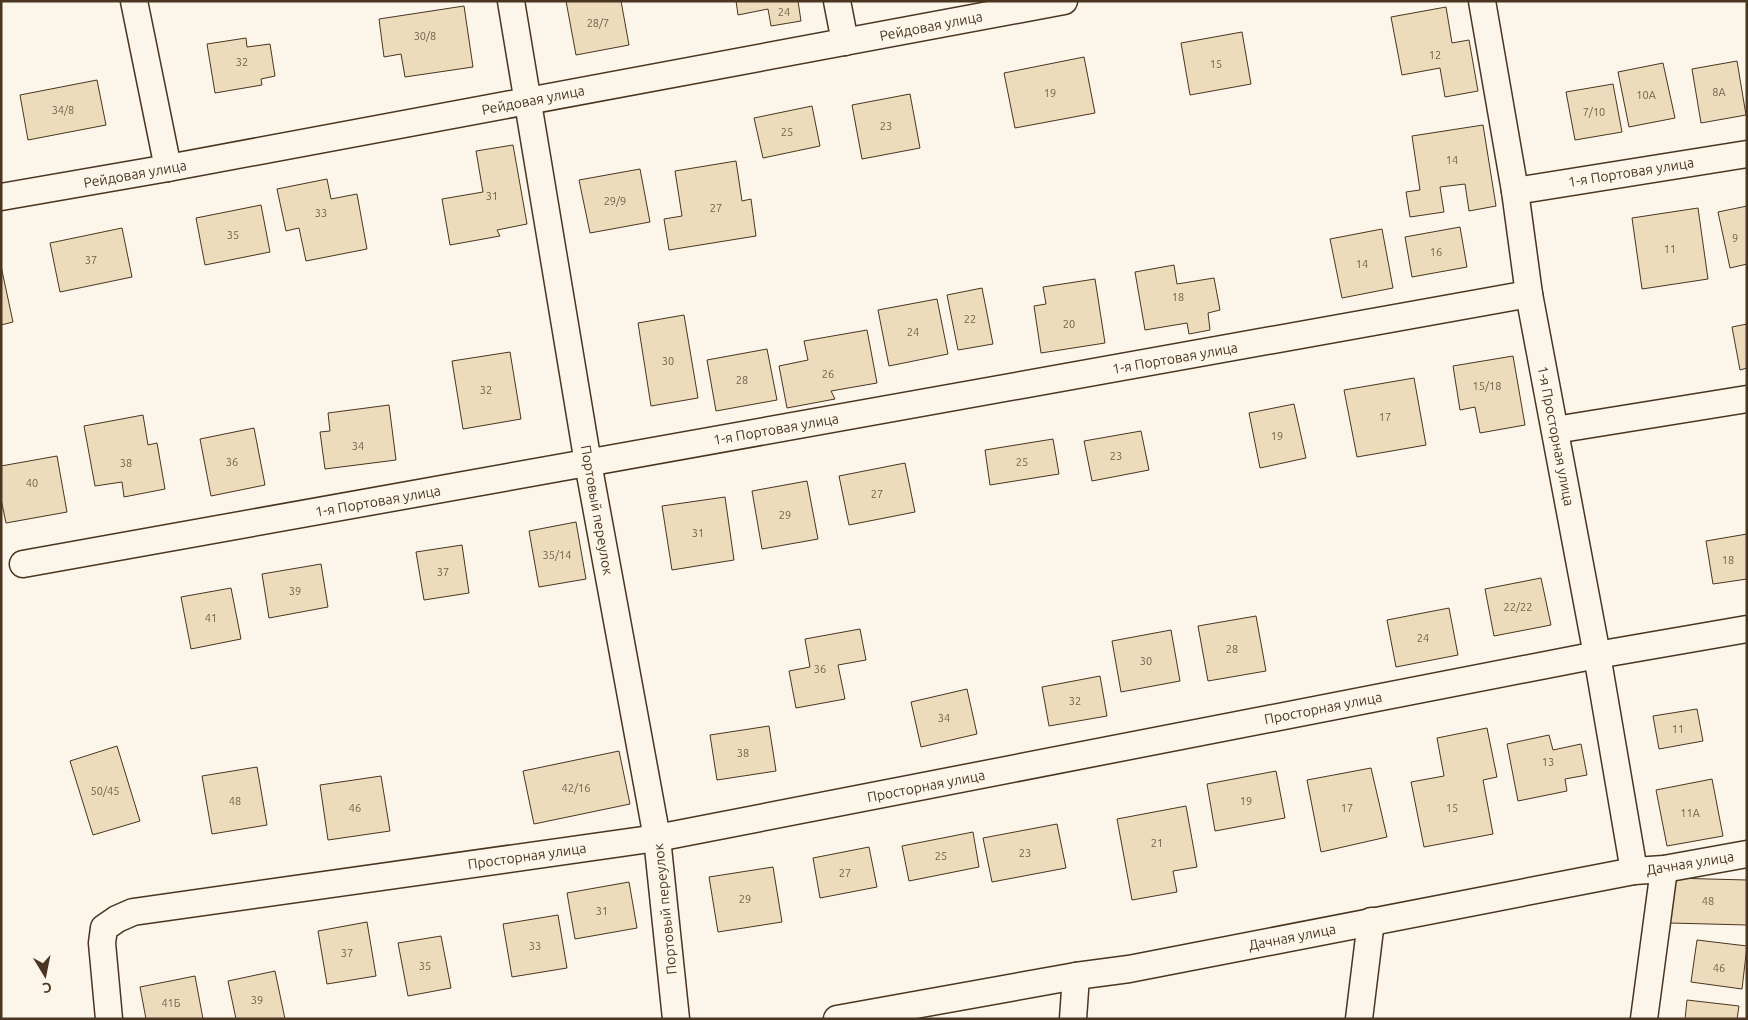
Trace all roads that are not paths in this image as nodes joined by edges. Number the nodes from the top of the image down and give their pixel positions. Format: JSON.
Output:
{"nodes":[{"id":1,"x":134,"y":1,"type":"edge"},
{"id":2,"x":511,"y":1,"type":"edge"},
{"id":3,"x":837,"y":1,"type":"edge"},
{"id":4,"x":1064,"y":1,"type":"edge"},
{"id":5,"x":1482,"y":1,"type":"edge"},
{"id":6,"x":845,"y":42,"type":"junction"},
{"id":7,"x":528,"y":101,"type":"junction"},
{"id":8,"x":1747,"y":154,"type":"edge"},
{"id":9,"x":168,"y":168,"type":"junction"},
{"id":10,"x":1516,"y":191,"type":"junction"},
{"id":11,"x":1,"y":197,"type":"edge"},
{"id":12,"x":1530,"y":294,"type":"junction"},
{"id":13,"x":1747,"y":399,"type":"edge"},
{"id":14,"x":1555,"y":430,"type":"junction"},
{"id":15,"x":588,"y":463,"type":"junction"},
{"id":16,"x":23,"y":564,"type":"dead end"},
{"id":17,"x":1747,"y":629,"type":"edge"},
{"id":18,"x":1596,"y":655,"type":"junction"},
{"id":19,"x":657,"y":838,"type":"junction"},
{"id":20,"x":1747,"y":854,"type":"edge"},
{"id":21,"x":1664,"y":869,"type":"junction"},
{"id":22,"x":1634,"y":871,"type":"junction"},
{"id":23,"x":1371,"y":922,"type":"junction"},
{"id":24,"x":1076,"y":976,"type":"junction"},
{"id":25,"x":109,"y":1019,"type":"edge"},
{"id":26,"x":676,"y":1019,"type":"edge"},
{"id":27,"x":837,"y":1019,"type":"edge"},
{"id":28,"x":1073,"y":1019,"type":"edge"},
{"id":29,"x":1359,"y":1019,"type":"edge"},
{"id":30,"x":1644,"y":1019,"type":"edge"}],
"edges":[{"from":1,"to":9,"type":"street"},
{"from":2,"to":7,"type":"street","name":"Портовый переулок"},
{"from":3,"to":6,"type":"street"},
{"from":4,"to":6,"type":"street","name":"Рейдовая улица"},
{"from":5,"to":10,"type":"street","name":"1-я Просторная улица"},
{"from":6,"to":7,"type":"street","name":"Рейдовая улица"},
{"from":7,"to":9,"type":"street","name":"Рейдовая улица"},
{"from":7,"to":15,"type":"street","name":"Портовый переулок"},
{"from":8,"to":10,"type":"street","name":"1-я Портовая улица"},
{"from":9,"to":11,"type":"street","name":"Рейдовая улица"},
{"from":10,"to":12,"type":"street","name":"1-я Просторная улица"},
{"from":12,"to":14,"type":"street","name":"1-я Просторная улица"},
{"from":12,"to":15,"type":"street","name":"1-я Портовая улица"},
{"from":13,"to":14,"type":"street"},
{"from":14,"to":18,"type":"street","name":"1-я Просторная улица"},
{"from":15,"to":16,"type":"street","name":"1-я Портовая улица"},
{"from":15,"to":19,"type":"street","name":"Портовый переулок"},
{"from":17,"to":18,"type":"street","name":"Просторная улица"},
{"from":18,"to":19,"type":"street","name":"Просторная улица"},
{"from":18,"to":22,"type":"street","name":"1-я Просторная улица"},
{"from":19,"to":25,"type":"street","name":"Просторная улица"},
{"from":19,"to":26,"type":"street","name":"Портовый переулок"},
{"from":20,"to":21,"type":"street","name":"Дачная улица"},
{"from":21,"to":22,"type":"street","name":"Дачная улица"},
{"from":21,"to":30,"type":"street"},
{"from":22,"to":23,"type":"street","name":"Дачная улица"},
{"from":23,"to":24,"type":"street","name":"Дачная улица"},
{"from":23,"to":29,"type":"street"},
{"from":24,"to":27,"type":"street","name":"Дачная улица"},
{"from":24,"to":28,"type":"street"}]}
